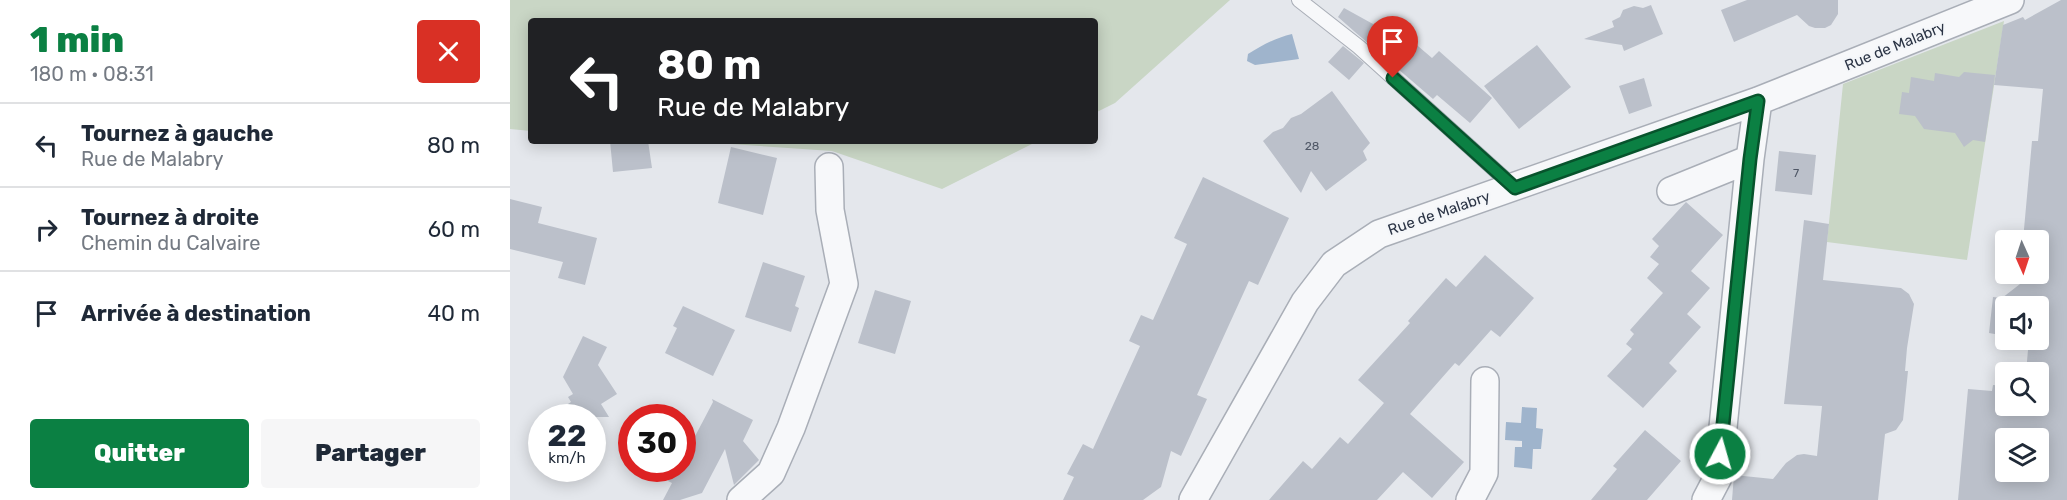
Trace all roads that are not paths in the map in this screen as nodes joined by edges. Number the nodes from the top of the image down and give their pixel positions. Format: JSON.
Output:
{"nodes":[{"id":1,"x":1299,"y":0,"type":"edge"},
{"id":2,"x":2010,"y":0,"type":"edge"},
{"id":3,"x":1758,"y":101,"type":"junction"},
{"id":4,"x":1750,"y":159,"type":"junction"},
{"id":5,"x":829,"y":167,"type":"dead end"},
{"id":6,"x":1515,"y":188,"type":"junction"},
{"id":7,"x":1671,"y":191,"type":"dead end"},
{"id":8,"x":1485,"y":381,"type":"dead end"},
{"id":9,"x":741,"y":500,"type":"edge"},
{"id":10,"x":1193,"y":500,"type":"edge"},
{"id":11,"x":1470,"y":500,"type":"edge"},
{"id":12,"x":1706,"y":500,"type":"edge"}],
"edges":[{"from":1,"to":6,"type":"lane"},
{"from":2,"to":3,"type":"street","name":"Rue de Malabry"},
{"from":3,"to":4,"type":"street"},
{"from":3,"to":6,"type":"street","name":"Rue de Malabry"},
{"from":4,"to":7,"type":"street"},
{"from":4,"to":12,"type":"street"},
{"from":5,"to":9,"type":"street"},
{"from":6,"to":10,"type":"street","name":"Rue de Malabry"},
{"from":8,"to":11,"type":"street"}]}
